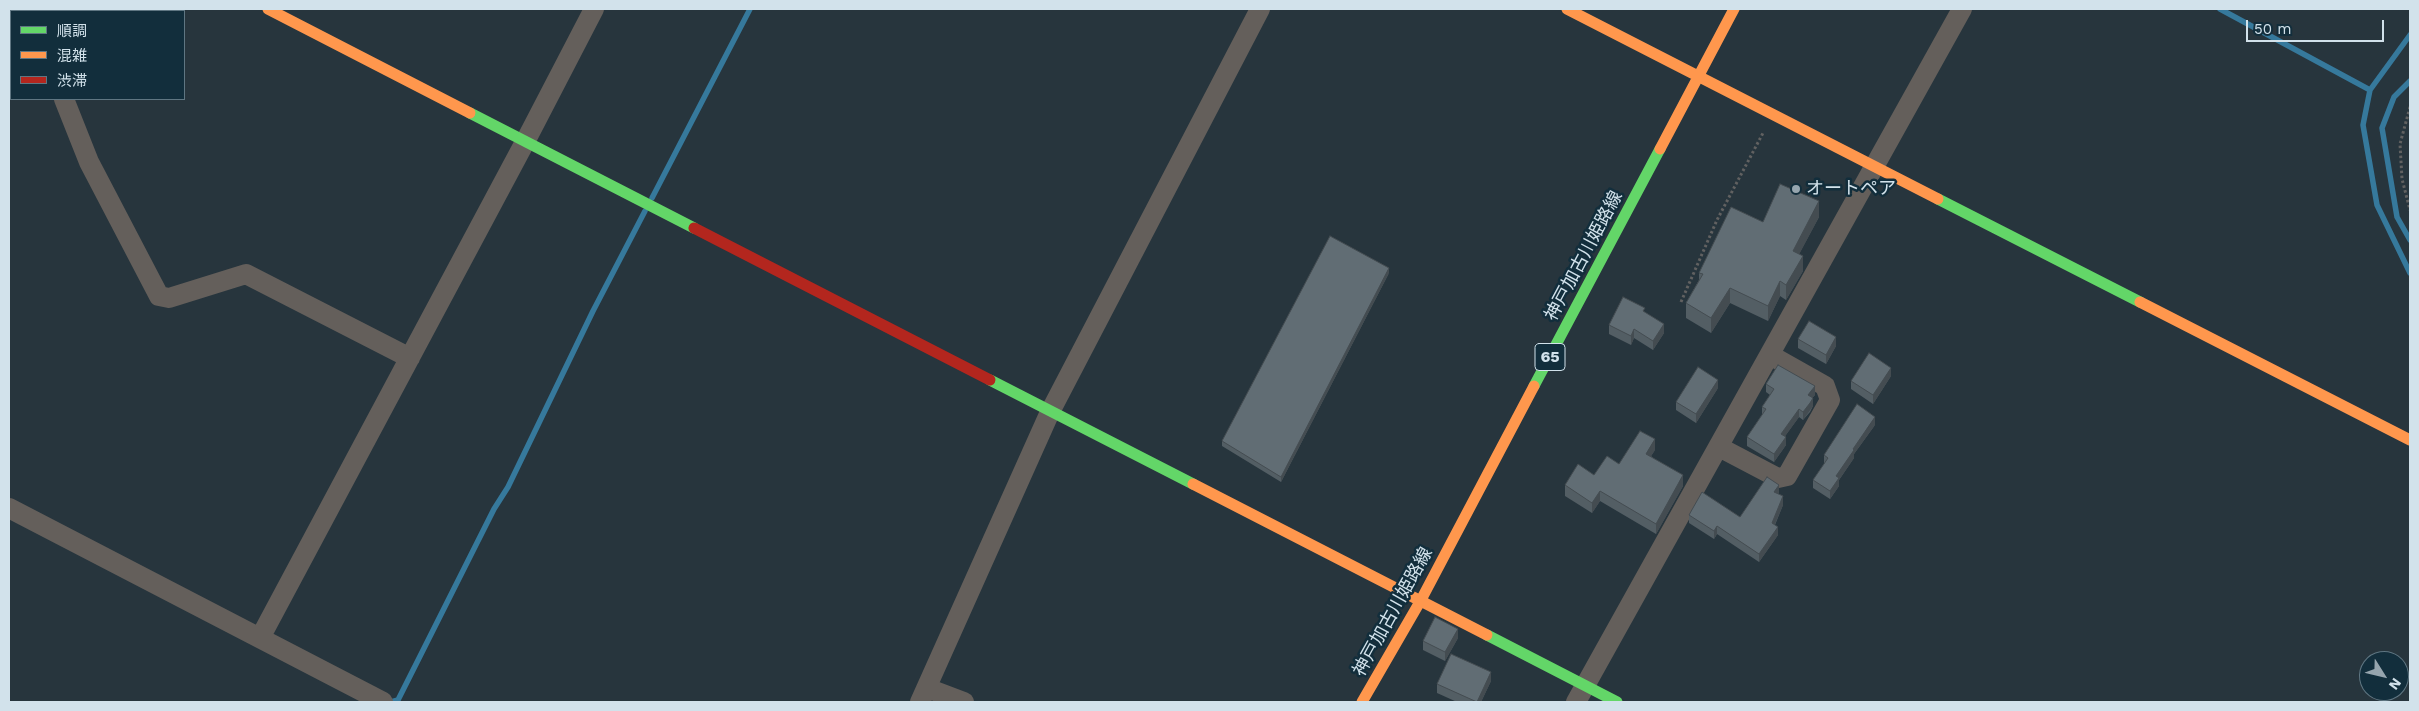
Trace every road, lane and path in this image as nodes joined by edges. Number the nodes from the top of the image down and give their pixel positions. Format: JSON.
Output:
{"nodes":[{"id":1,"x":268,"y":9,"type":"edge"},
{"id":2,"x":594,"y":9,"type":"edge"},
{"id":3,"x":1260,"y":9,"type":"edge"},
{"id":4,"x":1567,"y":9,"type":"edge"},
{"id":5,"x":1734,"y":9,"type":"edge"},
{"id":6,"x":1962,"y":9,"type":"edge"},
{"id":7,"x":1698,"y":77,"type":"junction"},
{"id":8,"x":64,"y":100,"type":"edge"},
{"id":9,"x":2410,"y":107,"type":"edge"},
{"id":10,"x":1772,"y":115,"type":"junction"},
{"id":11,"x":525,"y":142,"type":"junction"},
{"id":12,"x":1876,"y":167,"type":"junction"},
{"id":13,"x":2410,"y":210,"type":"edge"},
{"id":14,"x":1680,"y":302,"type":"dead end"},
{"id":15,"x":1770,"y":355,"type":"junction"},
{"id":16,"x":410,"y":358,"type":"junction"},
{"id":17,"x":1050,"y":412,"type":"junction"},
{"id":18,"x":2410,"y":440,"type":"edge"},
{"id":19,"x":1719,"y":447,"type":"junction"},
{"id":20,"x":9,"y":508,"type":"edge"},
{"id":21,"x":1421,"y":600,"type":"junction"},
{"id":22,"x":260,"y":638,"type":"junction"},
{"id":23,"x":1580,"y":694,"type":"edge"},
{"id":24,"x":923,"y":695,"type":"edge"},
{"id":25,"x":383,"y":702,"type":"edge"},
{"id":26,"x":964,"y":702,"type":"edge"},
{"id":27,"x":1362,"y":702,"type":"edge"},
{"id":28,"x":1618,"y":702,"type":"edge"}],
"edges":[{"from":1,"to":11,"type":"street"},
{"from":2,"to":11,"type":"street"},
{"from":3,"to":17,"type":"street"},
{"from":4,"to":7,"type":"street"},
{"from":5,"to":7,"type":"street","name":"神戸加古川姫路線","number":"65"},
{"from":6,"to":12,"type":"street"},
{"from":7,"to":10,"type":"street"},
{"from":7,"to":21,"type":"street","name":"神戸加古川姫路線","number":"65"},
{"from":8,"to":16,"type":"street"},
{"from":9,"to":13,"type":"path"},
{"from":10,"to":12,"type":"street"},
{"from":10,"to":14,"type":"path"},
{"from":11,"to":16,"type":"street"},
{"from":11,"to":17,"type":"street"},
{"from":12,"to":15,"type":"street"},
{"from":12,"to":18,"type":"street"},
{"from":15,"to":19,"type":"street"},
{"from":15,"to":19,"type":"street"},
{"from":16,"to":22,"type":"street"},
{"from":17,"to":21,"type":"street"},
{"from":17,"to":24,"type":"street"},
{"from":19,"to":23,"type":"street"},
{"from":20,"to":22,"type":"street"},
{"from":21,"to":23,"type":"street"},
{"from":21,"to":27,"type":"street","name":"神戸加古川姫路線","number":"65"},
{"from":22,"to":25,"type":"street"},
{"from":23,"to":28,"type":"street"},
{"from":24,"to":26,"type":"street"}]}
